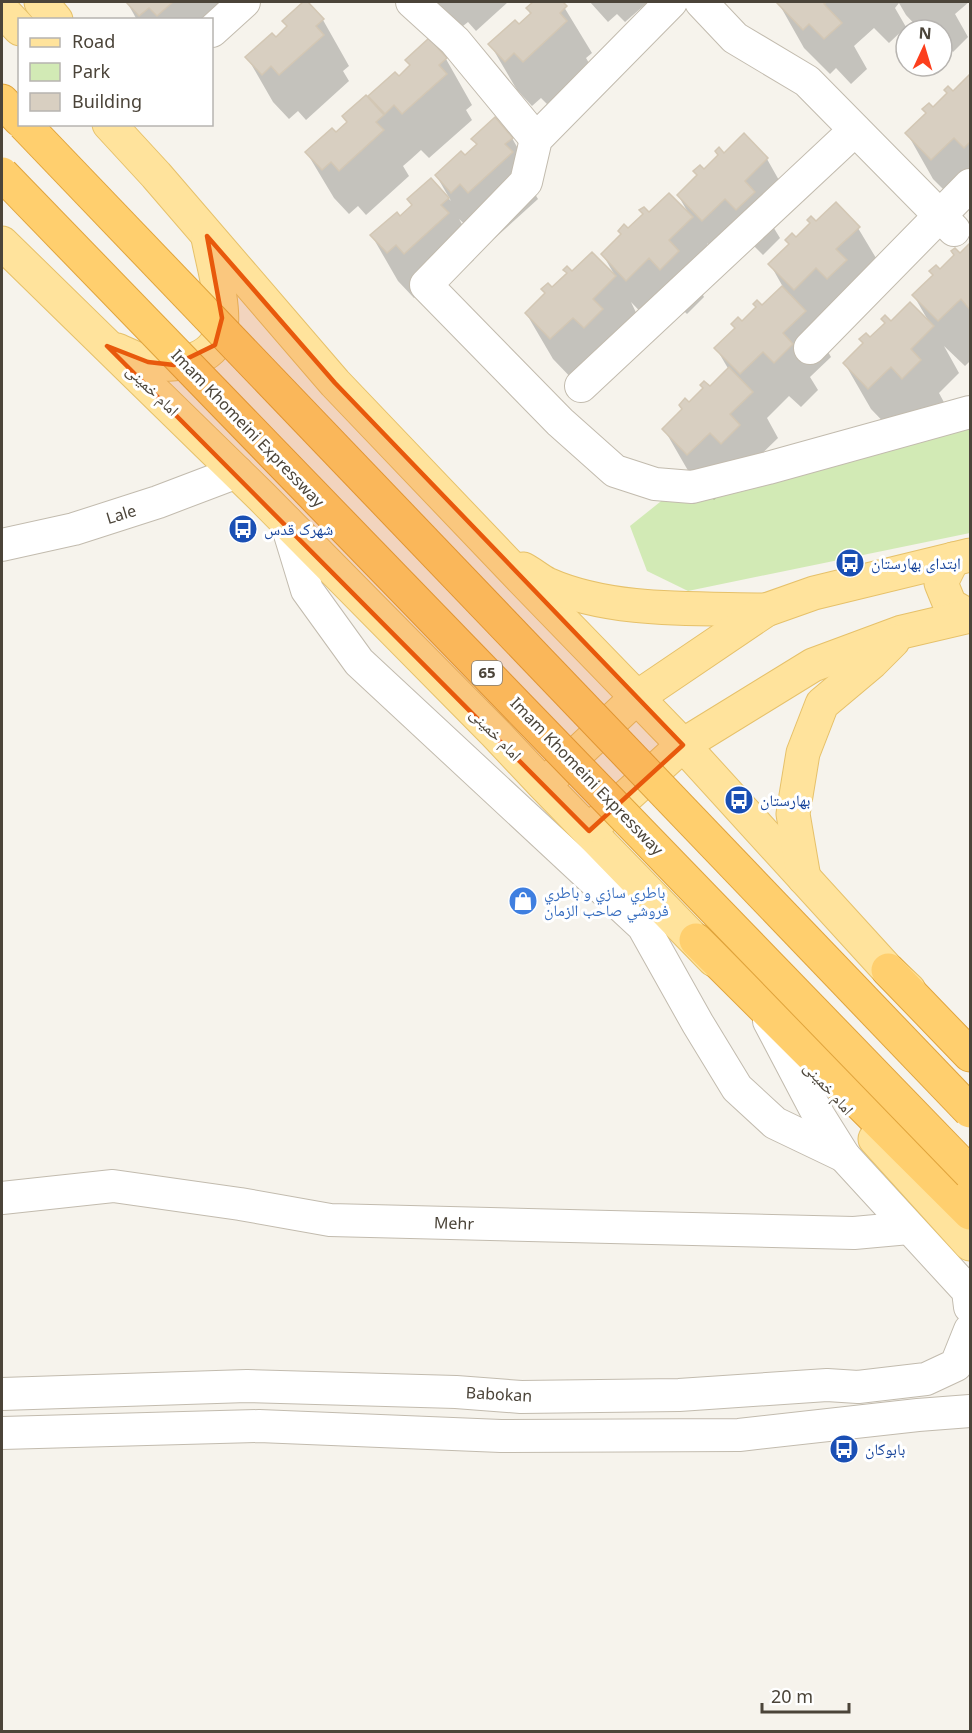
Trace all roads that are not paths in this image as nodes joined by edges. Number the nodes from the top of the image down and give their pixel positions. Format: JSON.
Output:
{"nodes":[{"id":1,"x":40,"y":2,"type":"edge"},
{"id":2,"x":244,"y":2,"type":"edge"},
{"id":3,"x":412,"y":2,"type":"edge"},
{"id":4,"x":671,"y":2,"type":"edge"},
{"id":5,"x":715,"y":6,"type":"edge"},
{"id":6,"x":2,"y":10,"type":"edge"},
{"id":7,"x":54,"y":18,"type":"edge"},
{"id":8,"x":18,"y":27,"type":"edge"},
{"id":9,"x":213,"y":30,"type":"edge"},
{"id":10,"x":2,"y":101,"type":"edge"},
{"id":11,"x":18,"y":118,"type":"edge"},
{"id":12,"x":26,"y":126,"type":"edge"},
{"id":13,"x":111,"y":126,"type":"edge"},
{"id":14,"x":131,"y":126,"type":"edge"},
{"id":15,"x":855,"y":130,"type":"junction"},
{"id":16,"x":536,"y":139,"type":"junction"},
{"id":17,"x":2,"y":174,"type":"edge"},
{"id":18,"x":156,"y":175,"type":"junction"},
{"id":19,"x":970,"y":185,"type":"edge"},
{"id":20,"x":946,"y":223,"type":"junction"},
{"id":21,"x":207,"y":236,"type":"junction"},
{"id":22,"x":2,"y":243,"type":"edge"},
{"id":23,"x":107,"y":346,"type":"junction"},
{"id":24,"x":810,"y":348,"type":"dead end"},
{"id":25,"x":184,"y":362,"type":"junction"},
{"id":26,"x":581,"y":386,"type":"dead end"},
{"id":27,"x":970,"y":412,"type":"edge"},
{"id":28,"x":237,"y":472,"type":"junction"},
{"id":29,"x":286,"y":521,"type":"junction"},
{"id":30,"x":2,"y":545,"type":"edge"},
{"id":31,"x":492,"y":548,"type":"junction"},
{"id":32,"x":962,"y":557,"type":"edge"},
{"id":33,"x":766,"y":610,"type":"junction"},
{"id":34,"x":970,"y":616,"type":"edge"},
{"id":35,"x":902,"y":632,"type":"junction"},
{"id":36,"x":636,"y":698,"type":"junction"},
{"id":37,"x":683,"y":745,"type":"junction"},
{"id":38,"x":544,"y":786,"type":"junction"},
{"id":39,"x":589,"y":831,"type":"junction"},
{"id":40,"x":804,"y":878,"type":"junction"},
{"id":41,"x":696,"y":940,"type":"junction"},
{"id":42,"x":888,"y":970,"type":"junction"},
{"id":43,"x":770,"y":1021,"type":"junction"},
{"id":44,"x":970,"y":1046,"type":"edge"},
{"id":45,"x":970,"y":1055,"type":"edge"},
{"id":46,"x":970,"y":1111,"type":"edge"},
{"id":47,"x":844,"y":1156,"type":"junction"},
{"id":48,"x":970,"y":1173,"type":"edge"},
{"id":49,"x":2,"y":1198,"type":"edge"},
{"id":50,"x":970,"y":1213,"type":"edge"},
{"id":51,"x":909,"y":1228,"type":"junction"},
{"id":52,"x":970,"y":1244,"type":"edge"},
{"id":53,"x":970,"y":1307,"type":"edge"},
{"id":54,"x":970,"y":1330,"type":"edge"},
{"id":55,"x":963,"y":1364,"type":"edge"},
{"id":56,"x":2,"y":1394,"type":"edge"},
{"id":57,"x":970,"y":1411,"type":"edge"},
{"id":58,"x":2,"y":1433,"type":"edge"}],
"edges":[{"from":1,"to":7,"type":"main road"},
{"from":2,"to":9,"type":"street"},
{"from":3,"to":16,"type":"street"},
{"from":4,"to":16,"type":"street"},
{"from":5,"to":15,"type":"street"},
{"from":6,"to":8,"type":"main road"},
{"from":10,"to":11,"type":"highway"},
{"from":12,"to":46,"type":"highway","bridge":true},
{"from":13,"to":18,"type":"main road"},
{"from":14,"to":18,"type":"main road"},
{"from":15,"to":20,"type":"street"},
{"from":15,"to":26,"type":"street"},
{"from":16,"to":27,"type":"street"},
{"from":17,"to":25,"type":"highway","name":"Imam Khomeini Expressway","number":"65","bridge":true},
{"from":18,"to":21,"type":"main road"},
{"from":19,"to":20,"type":"street"},
{"from":20,"to":24,"type":"street"},
{"from":21,"to":25,"type":"main road"},
{"from":21,"to":31,"type":"main road"},
{"from":22,"to":23,"type":"main road","name":"امام خمینی"},
{"from":23,"to":25,"type":"main road"},
{"from":23,"to":28,"type":"main road","name":"امام خمینی"},
{"from":25,"to":48,"type":"highway","name":"Imam Khomeini Expressway","number":"65","bridge":true},
{"from":28,"to":29,"type":"main road","name":"امام خمینی"},
{"from":28,"to":30,"type":"street","name":"Lale"},
{"from":29,"to":38,"type":"main road","name":"امام خمینی"},
{"from":29,"to":47,"type":"street"},
{"from":31,"to":33,"type":"main road"},
{"from":31,"to":36,"type":"main road"},
{"from":32,"to":33,"type":"main road"},
{"from":32,"to":34,"type":"main road"},
{"from":33,"to":36,"type":"main road"},
{"from":34,"to":35,"type":"main road"},
{"from":35,"to":37,"type":"main road"},
{"from":35,"to":40,"type":"main road"},
{"from":36,"to":37,"type":"main road"},
{"from":36,"to":38,"type":"main road"},
{"from":37,"to":39,"type":"main road"},
{"from":37,"to":40,"type":"main road"},
{"from":38,"to":39,"type":"main road","name":"امام خمینی"},
{"from":39,"to":41,"type":"main road","name":"امام خمینی"},
{"from":40,"to":42,"type":"main road"},
{"from":41,"to":43,"type":"main road","name":"امام خمینی"},
{"from":41,"to":50,"type":"highway"},
{"from":42,"to":44,"type":"main road"},
{"from":42,"to":45,"type":"highway"},
{"from":43,"to":47,"type":"street"},
{"from":43,"to":52,"type":"main road","name":"امام خمینی"},
{"from":47,"to":51,"type":"street"},
{"from":49,"to":51,"type":"street","name":"Mehr"},
{"from":51,"to":53,"type":"street"},
{"from":54,"to":55,"type":"street","name":"Babokan"},
{"from":55,"to":56,"type":"street","name":"Babokan"},
{"from":57,"to":58,"type":"street"}]}
